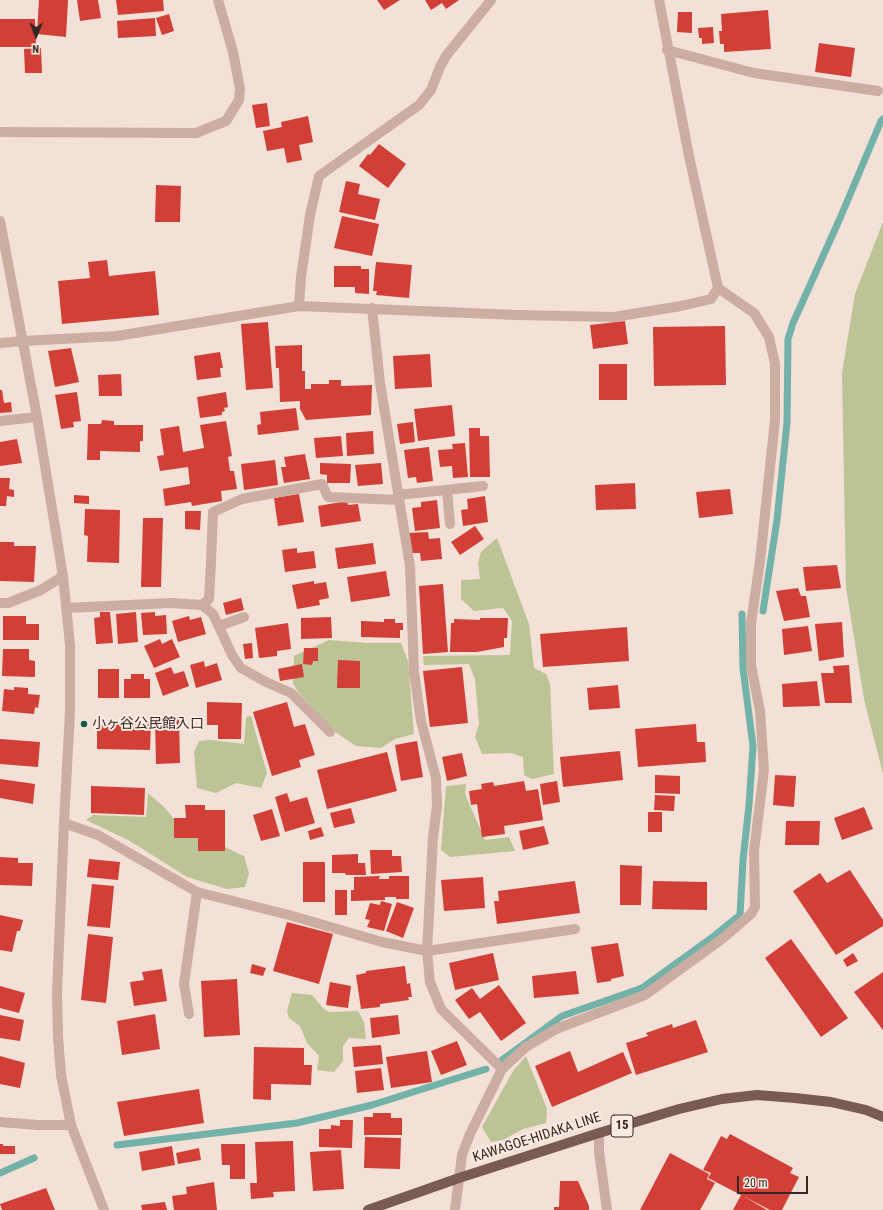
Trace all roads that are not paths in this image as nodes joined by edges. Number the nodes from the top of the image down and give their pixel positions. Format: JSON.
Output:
{"nodes":[{"id":1,"x":218,"y":0,"type":"edge"},
{"id":2,"x":490,"y":0,"type":"edge"},
{"id":3,"x":659,"y":0,"type":"edge"},
{"id":4,"x":667,"y":50,"type":"junction"},
{"id":5,"x":878,"y":91,"type":"dead end"},
{"id":6,"x":0,"y":132,"type":"edge"},
{"id":7,"x":0,"y":221,"type":"edge"},
{"id":8,"x":718,"y":288,"type":"junction"},
{"id":9,"x":298,"y":306,"type":"junction"},
{"id":10,"x":372,"y":308,"type":"junction"},
{"id":11,"x":23,"y":341,"type":"junction"},
{"id":12,"x":0,"y":343,"type":"edge"},
{"id":13,"x":36,"y":417,"type":"junction"},
{"id":14,"x":0,"y":421,"type":"edge"},
{"id":15,"x":483,"y":486,"type":"dead end"},
{"id":16,"x":447,"y":490,"type":"junction"},
{"id":17,"x":398,"y":497,"type":"junction"},
{"id":18,"x":450,"y":524,"type":"dead end"},
{"id":19,"x":63,"y":576,"type":"junction"},
{"id":20,"x":0,"y":603,"type":"edge"},
{"id":21,"x":202,"y":605,"type":"junction"},
{"id":22,"x":67,"y":608,"type":"junction"},
{"id":23,"x":244,"y":617,"type":"dead end"},
{"id":24,"x":219,"y":626,"type":"junction"},
{"id":25,"x":330,"y":732,"type":"dead end"},
{"id":26,"x":64,"y":823,"type":"junction"},
{"id":27,"x":197,"y":892,"type":"junction"},
{"id":28,"x":575,"y":929,"type":"dead end"},
{"id":29,"x":427,"y":951,"type":"junction"},
{"id":30,"x":190,"y":1014,"type":"dead end"},
{"id":31,"x":502,"y":1069,"type":"junction"},
{"id":32,"x":883,"y":1117,"type":"edge"},
{"id":33,"x":0,"y":1122,"type":"edge"},
{"id":34,"x":71,"y":1125,"type":"junction"},
{"id":35,"x":599,"y":1133,"type":"junction"},
{"id":36,"x":459,"y":1178,"type":"junction"},
{"id":37,"x":104,"y":1210,"type":"edge"},
{"id":38,"x":368,"y":1210,"type":"edge"},
{"id":39,"x":455,"y":1210,"type":"edge"},
{"id":40,"x":607,"y":1210,"type":"edge"}],
"edges":[{"from":1,"to":6,"type":"street"},
{"from":2,"to":9,"type":"street"},
{"from":3,"to":4,"type":"street"},
{"from":4,"to":5,"type":"street"},
{"from":4,"to":8,"type":"street"},
{"from":7,"to":11,"type":"street"},
{"from":8,"to":10,"type":"street"},
{"from":8,"to":31,"type":"street"},
{"from":9,"to":10,"type":"street"},
{"from":9,"to":11,"type":"street"},
{"from":10,"to":17,"type":"street"},
{"from":11,"to":12,"type":"street"},
{"from":11,"to":13,"type":"street"},
{"from":13,"to":14,"type":"street"},
{"from":13,"to":19,"type":"street"},
{"from":15,"to":16,"type":"street"},
{"from":16,"to":17,"type":"street"},
{"from":16,"to":18,"type":"street"},
{"from":17,"to":21,"type":"street"},
{"from":17,"to":29,"type":"street"},
{"from":19,"to":20,"type":"street"},
{"from":19,"to":22,"type":"street"},
{"from":21,"to":22,"type":"street"},
{"from":21,"to":24,"type":"street"},
{"from":22,"to":26,"type":"street"},
{"from":23,"to":24,"type":"street"},
{"from":24,"to":25,"type":"street"},
{"from":26,"to":27,"type":"street"},
{"from":26,"to":34,"type":"street"},
{"from":27,"to":29,"type":"street"},
{"from":27,"to":30,"type":"street"},
{"from":28,"to":29,"type":"street"},
{"from":29,"to":31,"type":"street"},
{"from":31,"to":36,"type":"street"},
{"from":32,"to":35,"type":"main road","name":"KAWAGOE-HIDAKA LINE","number":"15"},
{"from":33,"to":34,"type":"street"},
{"from":34,"to":37,"type":"street"},
{"from":35,"to":36,"type":"main road","name":"KAWAGOE-HIDAKA LINE","number":"15"},
{"from":35,"to":40,"type":"street"},
{"from":36,"to":38,"type":"main road","name":"KAWAGOE-HIDAKA LINE","number":"15"},
{"from":36,"to":39,"type":"street"}]}
